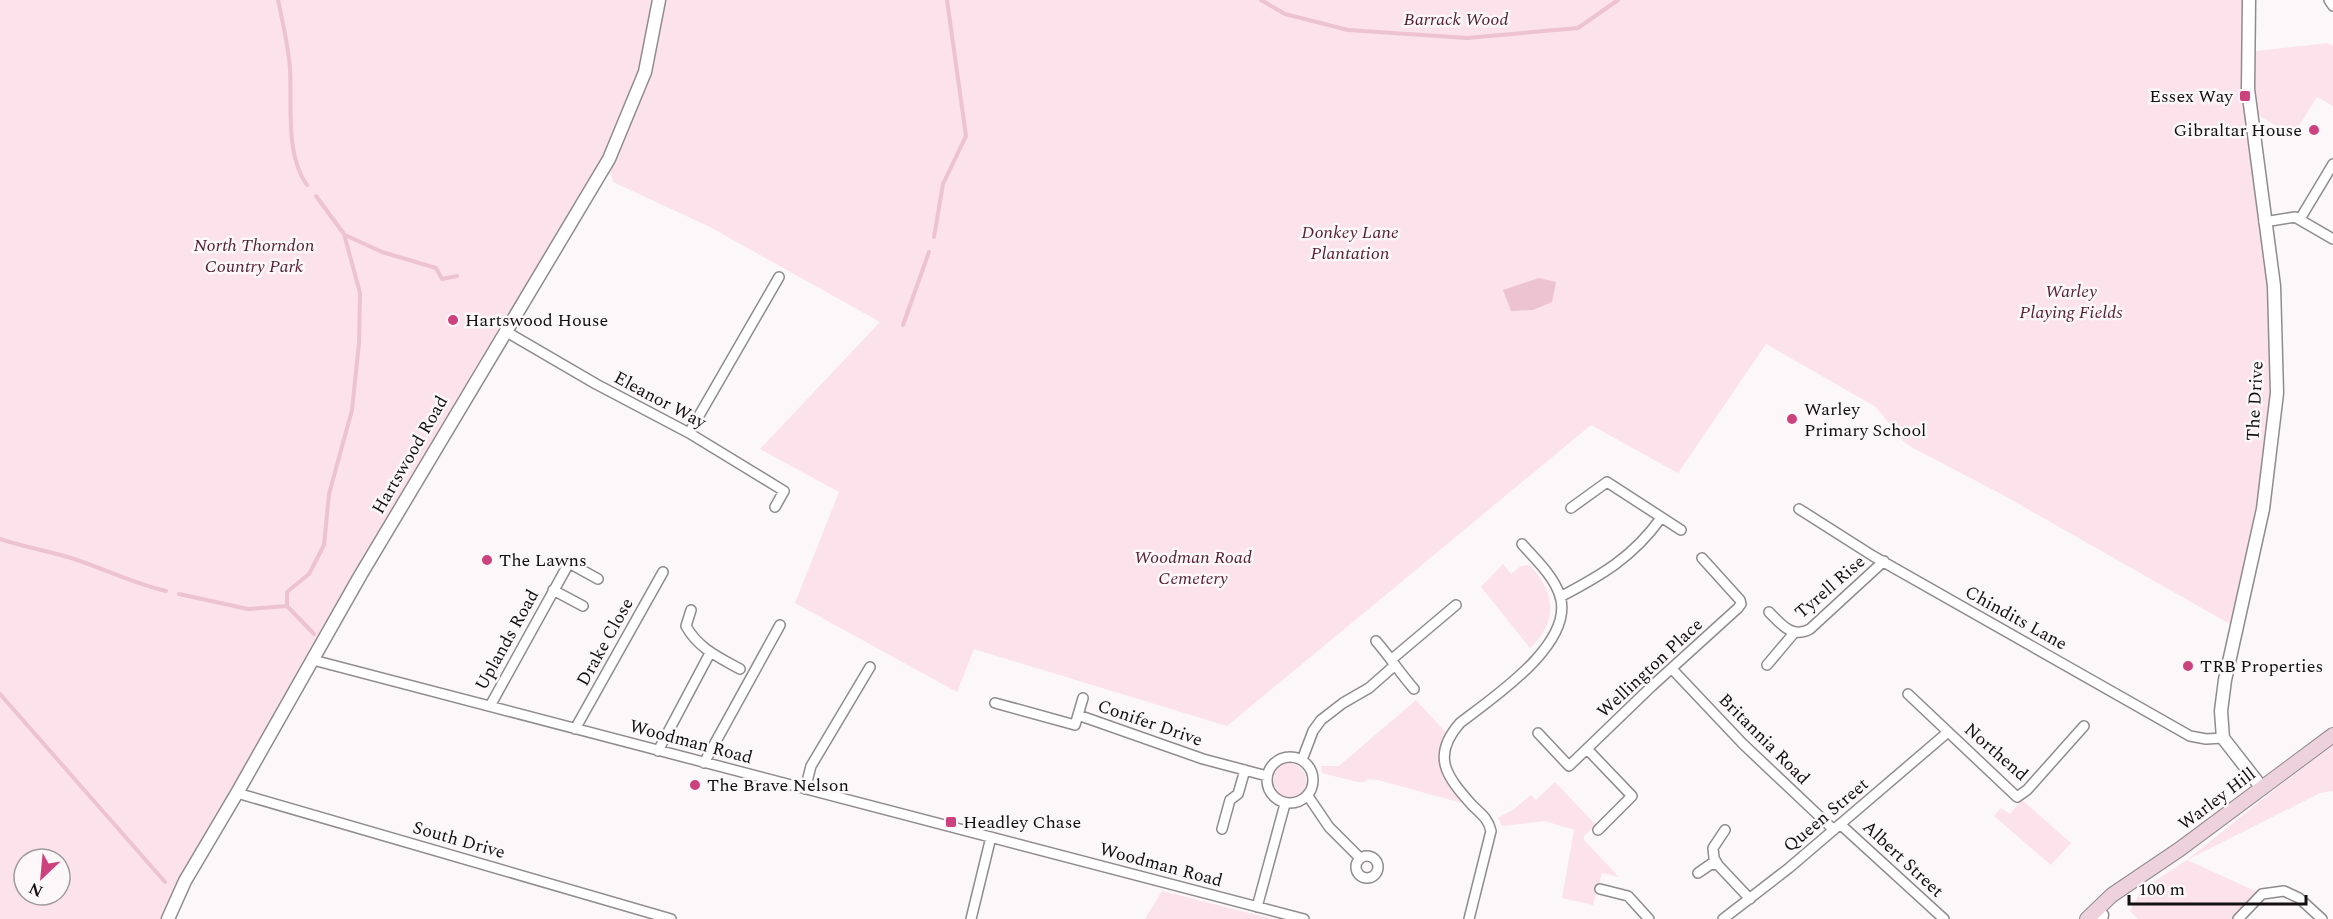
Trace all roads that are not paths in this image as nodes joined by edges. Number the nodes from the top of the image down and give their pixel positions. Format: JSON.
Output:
{"nodes":[{"id":1,"x":659,"y":0,"type":"edge"},
{"id":2,"x":2249,"y":0,"type":"edge"},
{"id":3,"x":2330,"y":0,"type":"edge"},
{"id":4,"x":2333,"y":6,"type":"edge"},
{"id":5,"x":2333,"y":164,"type":"edge"},
{"id":6,"x":2300,"y":219,"type":"junction"},
{"id":7,"x":2264,"y":222,"type":"junction"},
{"id":8,"x":2333,"y":239,"type":"edge"},
{"id":9,"x":779,"y":277,"type":"dead end"},
{"id":10,"x":505,"y":331,"type":"junction"},
{"id":11,"x":689,"y":433,"type":"junction"},
{"id":12,"x":775,"y":507,"type":"dead end"},
{"id":13,"x":1571,"y":508,"type":"dead end"},
{"id":14,"x":1799,"y":509,"type":"dead end"},
{"id":15,"x":1661,"y":518,"type":"junction"},
{"id":16,"x":1681,"y":530,"type":"dead end"},
{"id":17,"x":1522,"y":544,"type":"dead end"},
{"id":18,"x":1702,"y":558,"type":"dead end"},
{"id":19,"x":1884,"y":561,"type":"junction"},
{"id":20,"x":663,"y":572,"type":"dead end"},
{"id":21,"x":598,"y":579,"type":"dead end"},
{"id":22,"x":554,"y":590,"type":"junction"},
{"id":23,"x":1560,"y":597,"type":"junction"},
{"id":24,"x":1456,"y":605,"type":"dead end"},
{"id":25,"x":583,"y":606,"type":"dead end"},
{"id":26,"x":691,"y":609,"type":"dead end"},
{"id":27,"x":1769,"y":612,"type":"dead end"},
{"id":28,"x":780,"y":625,"type":"dead end"},
{"id":29,"x":1794,"y":633,"type":"junction"},
{"id":30,"x":1376,"y":641,"type":"dead end"},
{"id":31,"x":710,"y":653,"type":"junction"},
{"id":32,"x":313,"y":660,"type":"junction"},
{"id":33,"x":1393,"y":663,"type":"junction"},
{"id":34,"x":1767,"y":665,"type":"dead end"},
{"id":35,"x":870,"y":667,"type":"dead end"},
{"id":36,"x":740,"y":669,"type":"dead end"},
{"id":37,"x":1672,"y":669,"type":"junction"},
{"id":38,"x":1414,"y":689,"type":"dead end"},
{"id":39,"x":1908,"y":694,"type":"dead end"},
{"id":40,"x":1083,"y":698,"type":"dead end"},
{"id":41,"x":995,"y":703,"type":"dead end"},
{"id":42,"x":490,"y":706,"type":"junction"},
{"id":43,"x":1078,"y":715,"type":"junction"},
{"id":44,"x":2084,"y":726,"type":"dead end"},
{"id":45,"x":575,"y":729,"type":"junction"},
{"id":46,"x":1948,"y":732,"type":"junction"},
{"id":47,"x":1538,"y":733,"type":"dead end"},
{"id":48,"x":2333,"y":735,"type":"edge"},
{"id":49,"x":2223,"y":738,"type":"junction"},
{"id":50,"x":1588,"y":750,"type":"junction"},
{"id":51,"x":658,"y":751,"type":"junction"},
{"id":52,"x":1302,"y":760,"type":"junction"},
{"id":53,"x":704,"y":763,"type":"junction"},
{"id":54,"x":1245,"y":770,"type":"junction"},
{"id":55,"x":1267,"y":776,"type":"junction"},
{"id":56,"x":2262,"y":788,"type":"junction"},
{"id":57,"x":805,"y":789,"type":"junction"},
{"id":58,"x":237,"y":793,"type":"junction"},
{"id":59,"x":1308,"y":796,"type":"junction"},
{"id":60,"x":1285,"y":804,"type":"junction"},
{"id":61,"x":1837,"y":827,"type":"junction"},
{"id":62,"x":1222,"y":829,"type":"dead end"},
{"id":63,"x":1598,"y":830,"type":"dead end"},
{"id":64,"x":1725,"y":830,"type":"dead end"},
{"id":65,"x":991,"y":837,"type":"junction"},
{"id":66,"x":1360,"y":858,"type":"dead end"},
{"id":67,"x":1719,"y":865,"type":"junction"},
{"id":68,"x":1698,"y":873,"type":"dead end"},
{"id":69,"x":1600,"y":889,"type":"dead end"},
{"id":70,"x":2121,"y":891,"type":"junction"},
{"id":71,"x":1750,"y":899,"type":"junction"},
{"id":72,"x":1257,"y":907,"type":"junction"},
{"id":73,"x":2100,"y":918,"type":"edge"},
{"id":74,"x":168,"y":919,"type":"edge"},
{"id":75,"x":671,"y":919,"type":"edge"},
{"id":76,"x":971,"y":919,"type":"edge"},
{"id":77,"x":1304,"y":919,"type":"edge"},
{"id":78,"x":1469,"y":919,"type":"edge"},
{"id":79,"x":1649,"y":919,"type":"edge"},
{"id":80,"x":1723,"y":919,"type":"edge"},
{"id":81,"x":1944,"y":919,"type":"edge"},
{"id":82,"x":2087,"y":919,"type":"edge"},
{"id":83,"x":2238,"y":919,"type":"edge"},
{"id":84,"x":2322,"y":919,"type":"edge"}],
"edges":[{"from":1,"to":10,"type":"street","name":"Hartswood Road"},
{"from":2,"to":7,"type":"street","name":"The Drive"},
{"from":3,"to":4,"type":"street"},
{"from":5,"to":6,"type":"street"},
{"from":6,"to":7,"type":"street"},
{"from":6,"to":8,"type":"street"},
{"from":7,"to":49,"type":"street","name":"The Drive"},
{"from":9,"to":11,"type":"street"},
{"from":10,"to":11,"type":"street","name":"Eleanor Way"},
{"from":10,"to":32,"type":"street","name":"Hartswood Road"},
{"from":11,"to":12,"type":"street","name":"Eleanor Way"},
{"from":13,"to":15,"type":"street"},
{"from":14,"to":19,"type":"street","name":"Chindits Lane"},
{"from":15,"to":16,"type":"street"},
{"from":15,"to":23,"type":"street"},
{"from":17,"to":23,"type":"street"},
{"from":18,"to":37,"type":"street","name":"Wellington Place"},
{"from":19,"to":29,"type":"street","name":"Tyrell Rise"},
{"from":19,"to":49,"type":"street","name":"Chindits Lane"},
{"from":20,"to":45,"type":"street","name":"Drake Close"},
{"from":21,"to":22,"type":"street","name":"Uplands Road"},
{"from":22,"to":25,"type":"street","name":"Uplands Road"},
{"from":22,"to":42,"type":"street","name":"Uplands Road"},
{"from":23,"to":78,"type":"street"},
{"from":24,"to":33,"type":"street"},
{"from":26,"to":31,"type":"street"},
{"from":27,"to":29,"type":"street","name":"Tyrell Rise"},
{"from":28,"to":53,"type":"street"},
{"from":29,"to":34,"type":"street"},
{"from":30,"to":33,"type":"street"},
{"from":31,"to":36,"type":"street"},
{"from":31,"to":51,"type":"street"},
{"from":32,"to":42,"type":"street","name":"Woodman Road"},
{"from":32,"to":58,"type":"street","name":"Hartswood Road"},
{"from":33,"to":38,"type":"street"},
{"from":33,"to":52,"type":"street"},
{"from":35,"to":57,"type":"street"},
{"from":37,"to":50,"type":"street","name":"Wellington Place"},
{"from":37,"to":61,"type":"street","name":"Britannia Road"},
{"from":39,"to":46,"type":"street","name":"Northend"},
{"from":40,"to":43,"type":"street"},
{"from":41,"to":43,"type":"street","name":"Conifer Drive"},
{"from":42,"to":45,"type":"street","name":"Woodman Road"},
{"from":43,"to":54,"type":"street","name":"Conifer Drive"},
{"from":44,"to":46,"type":"street","name":"Northend"},
{"from":45,"to":51,"type":"street","name":"Woodman Road"},
{"from":46,"to":61,"type":"street","name":"Queen Street"},
{"from":47,"to":50,"type":"street","name":"Wellington Place"},
{"from":48,"to":56,"type":"main road","name":"Warley Hill"},
{"from":49,"to":56,"type":"street"},
{"from":50,"to":63,"type":"street"},
{"from":51,"to":53,"type":"street","name":"Woodman Road"},
{"from":52,"to":55,"type":"street"},
{"from":52,"to":59,"type":"street"},
{"from":53,"to":57,"type":"street","name":"Woodman Road"},
{"from":54,"to":55,"type":"street","name":"Conifer Drive"},
{"from":54,"to":62,"type":"street"},
{"from":55,"to":60,"type":"street"},
{"from":56,"to":70,"type":"main road","name":"Warley Hill"},
{"from":57,"to":65,"type":"street","name":"Woodman Road"},
{"from":58,"to":74,"type":"street","name":"Hartswood Road"},
{"from":58,"to":75,"type":"street","name":"South Drive"},
{"from":59,"to":60,"type":"street"},
{"from":59,"to":66,"type":"street"},
{"from":60,"to":72,"type":"street"},
{"from":61,"to":71,"type":"street","name":"Queen Street"},
{"from":61,"to":81,"type":"street","name":"Albert Street"},
{"from":64,"to":67,"type":"street"},
{"from":65,"to":72,"type":"street","name":"Woodman Road"},
{"from":65,"to":76,"type":"street"},
{"from":67,"to":68,"type":"street"},
{"from":67,"to":71,"type":"street"},
{"from":69,"to":79,"type":"street"},
{"from":70,"to":73,"type":"main road","name":"Warley Hill"},
{"from":70,"to":82,"type":"main road","name":"Warley Hill"},
{"from":71,"to":80,"type":"street","name":"Queen Street"},
{"from":72,"to":77,"type":"street","name":"Woodman Road"},
{"from":83,"to":84,"type":"street"}]}
